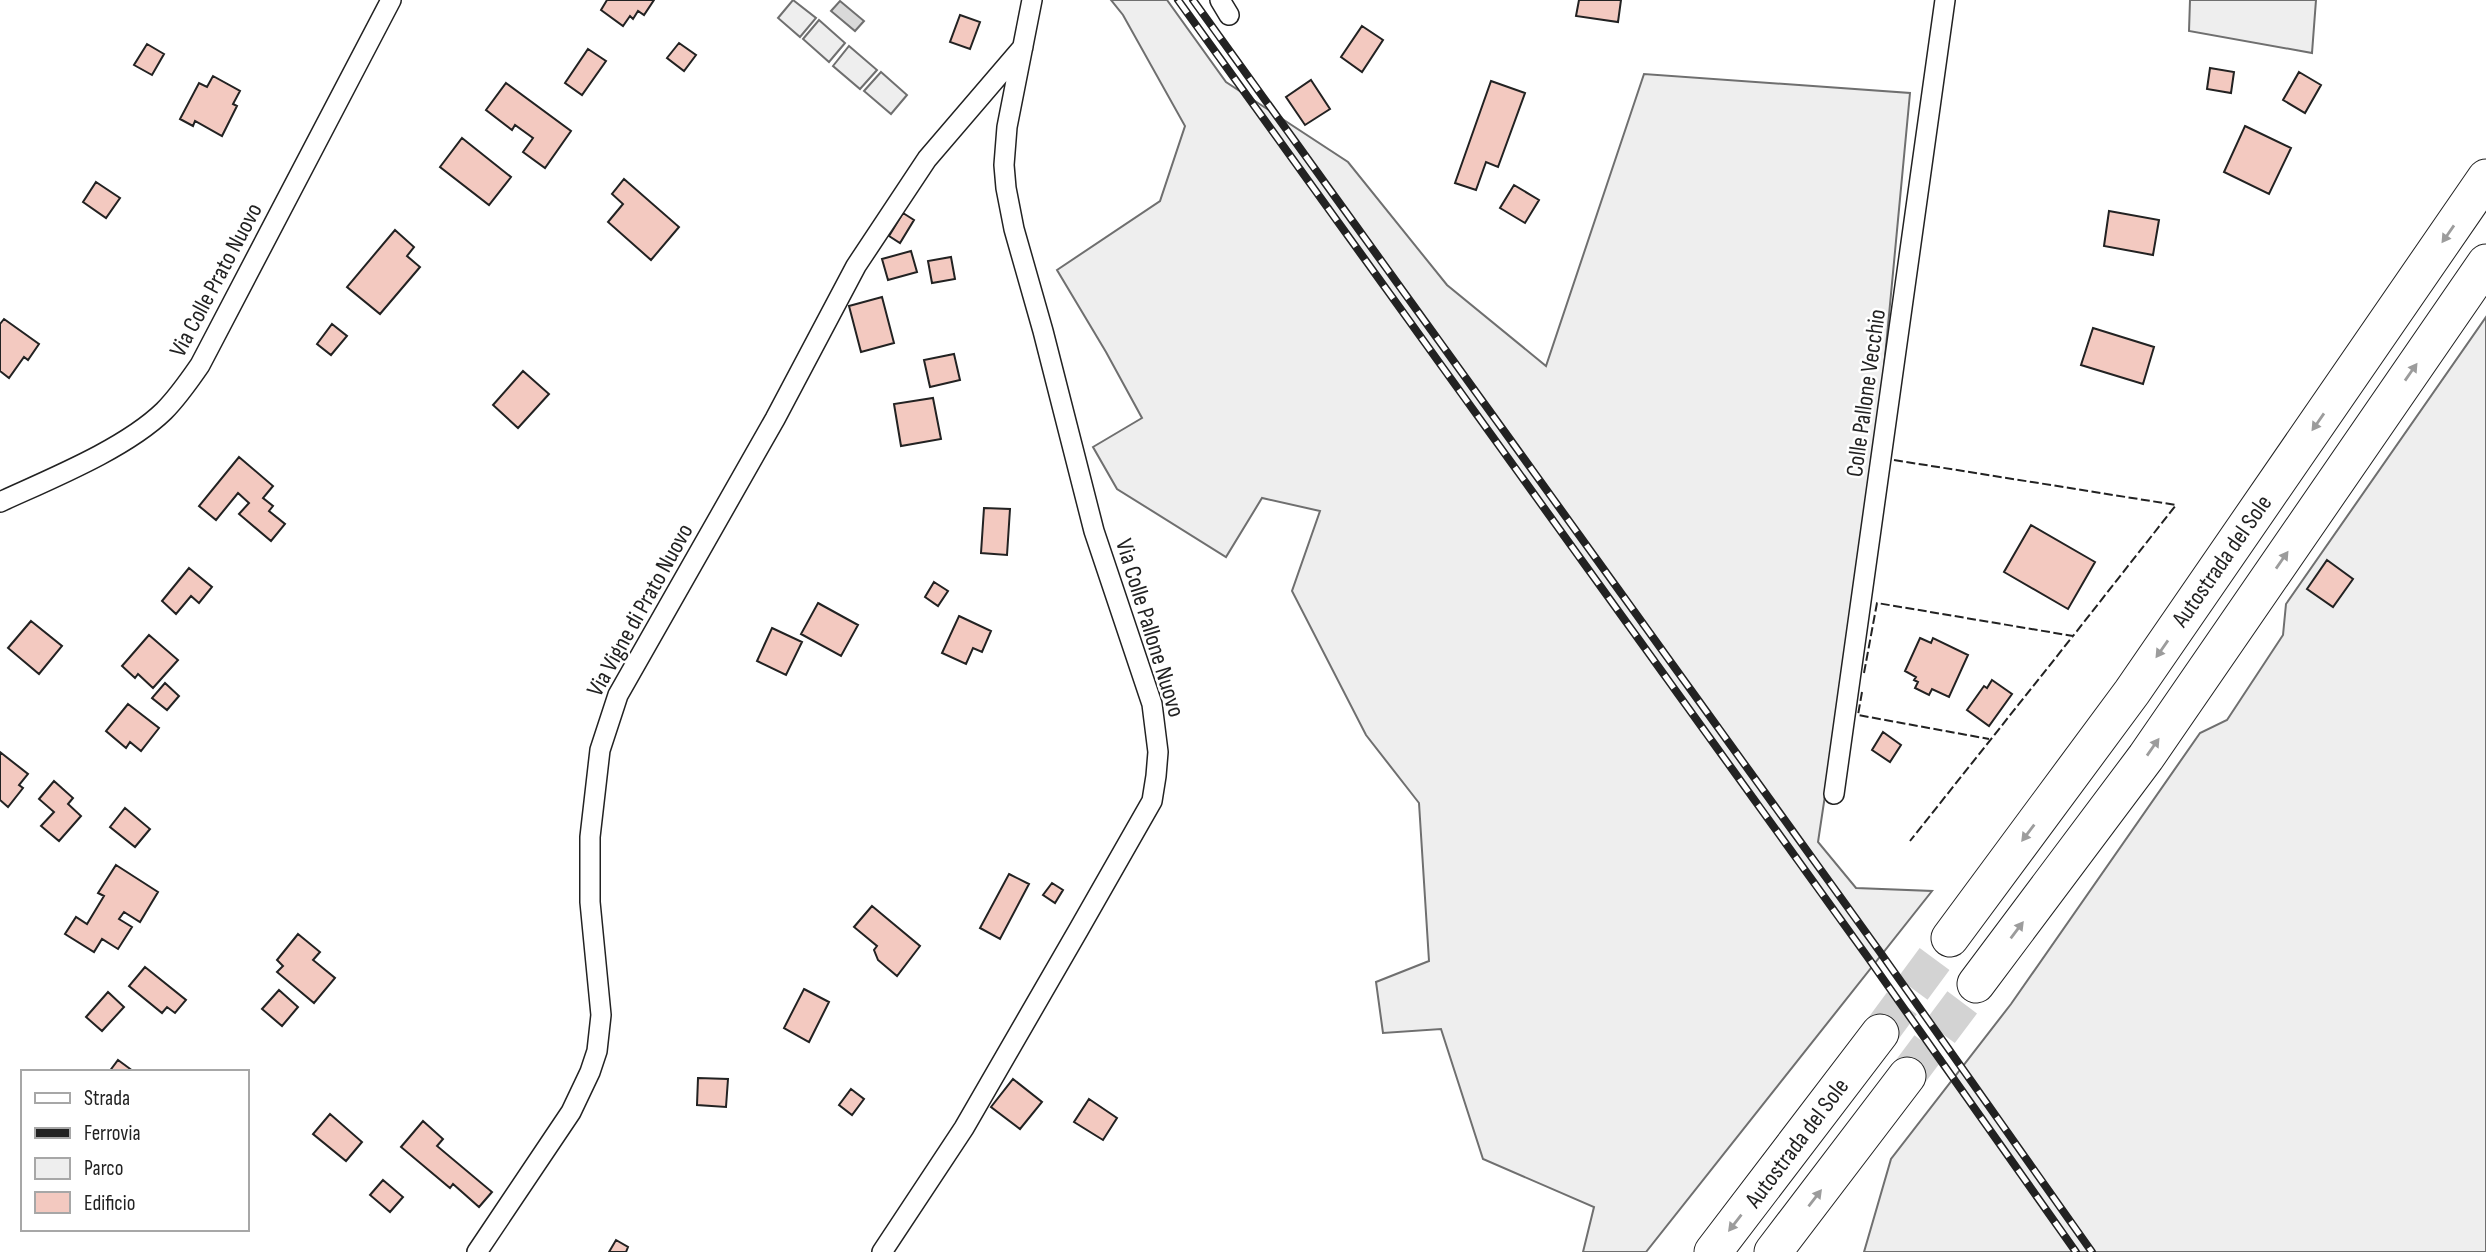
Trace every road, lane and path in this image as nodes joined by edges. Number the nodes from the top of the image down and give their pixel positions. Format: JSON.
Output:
{"nodes":[{"id":1,"x":391,"y":0,"type":"edge"},
{"id":2,"x":1032,"y":0,"type":"edge"},
{"id":3,"x":1945,"y":0,"type":"edge"},
{"id":4,"x":1023,"y":47,"type":"junction"},
{"id":5,"x":2486,"y":178,"type":"edge"},
{"id":6,"x":2486,"y":263,"type":"edge"},
{"id":7,"x":0,"y":502,"type":"edge"},
{"id":8,"x":1834,"y":794,"type":"dead end"},
{"id":9,"x":1950,"y":938,"type":"tunnel mouth"},
{"id":10,"x":1976,"y":984,"type":"tunnel mouth"},
{"id":11,"x":1880,"y":1033,"type":"tunnel mouth"},
{"id":12,"x":1907,"y":1076,"type":"tunnel mouth"},
{"id":13,"x":477,"y":1252,"type":"edge"},
{"id":14,"x":882,"y":1252,"type":"edge"},
{"id":15,"x":1713,"y":1252,"type":"edge"},
{"id":16,"x":1773,"y":1252,"type":"edge"}],
"edges":[{"from":1,"to":7,"type":"street","name":"Via Colle Prato Nuovo"},
{"from":2,"to":4,"type":"street","name":"Via Colle Pallone Nuovo"},
{"from":3,"to":8,"type":"street","name":"Colle Pallone Vecchio"},
{"from":4,"to":13,"type":"street","name":"Via Vigne di Prato Nuovo"},
{"from":4,"to":14,"type":"street","name":"Via Colle Pallone Nuovo"},
{"from":5,"to":9,"type":"highway","name":"Autostrada del Sole","one_way":true},
{"from":10,"to":6,"type":"highway","name":"Autostrada del Sole","one_way":true},
{"from":11,"to":15,"type":"highway","name":"Autostrada del Sole","one_way":true},
{"from":16,"to":12,"type":"highway","name":"Autostrada del Sole","one_way":true}]}
